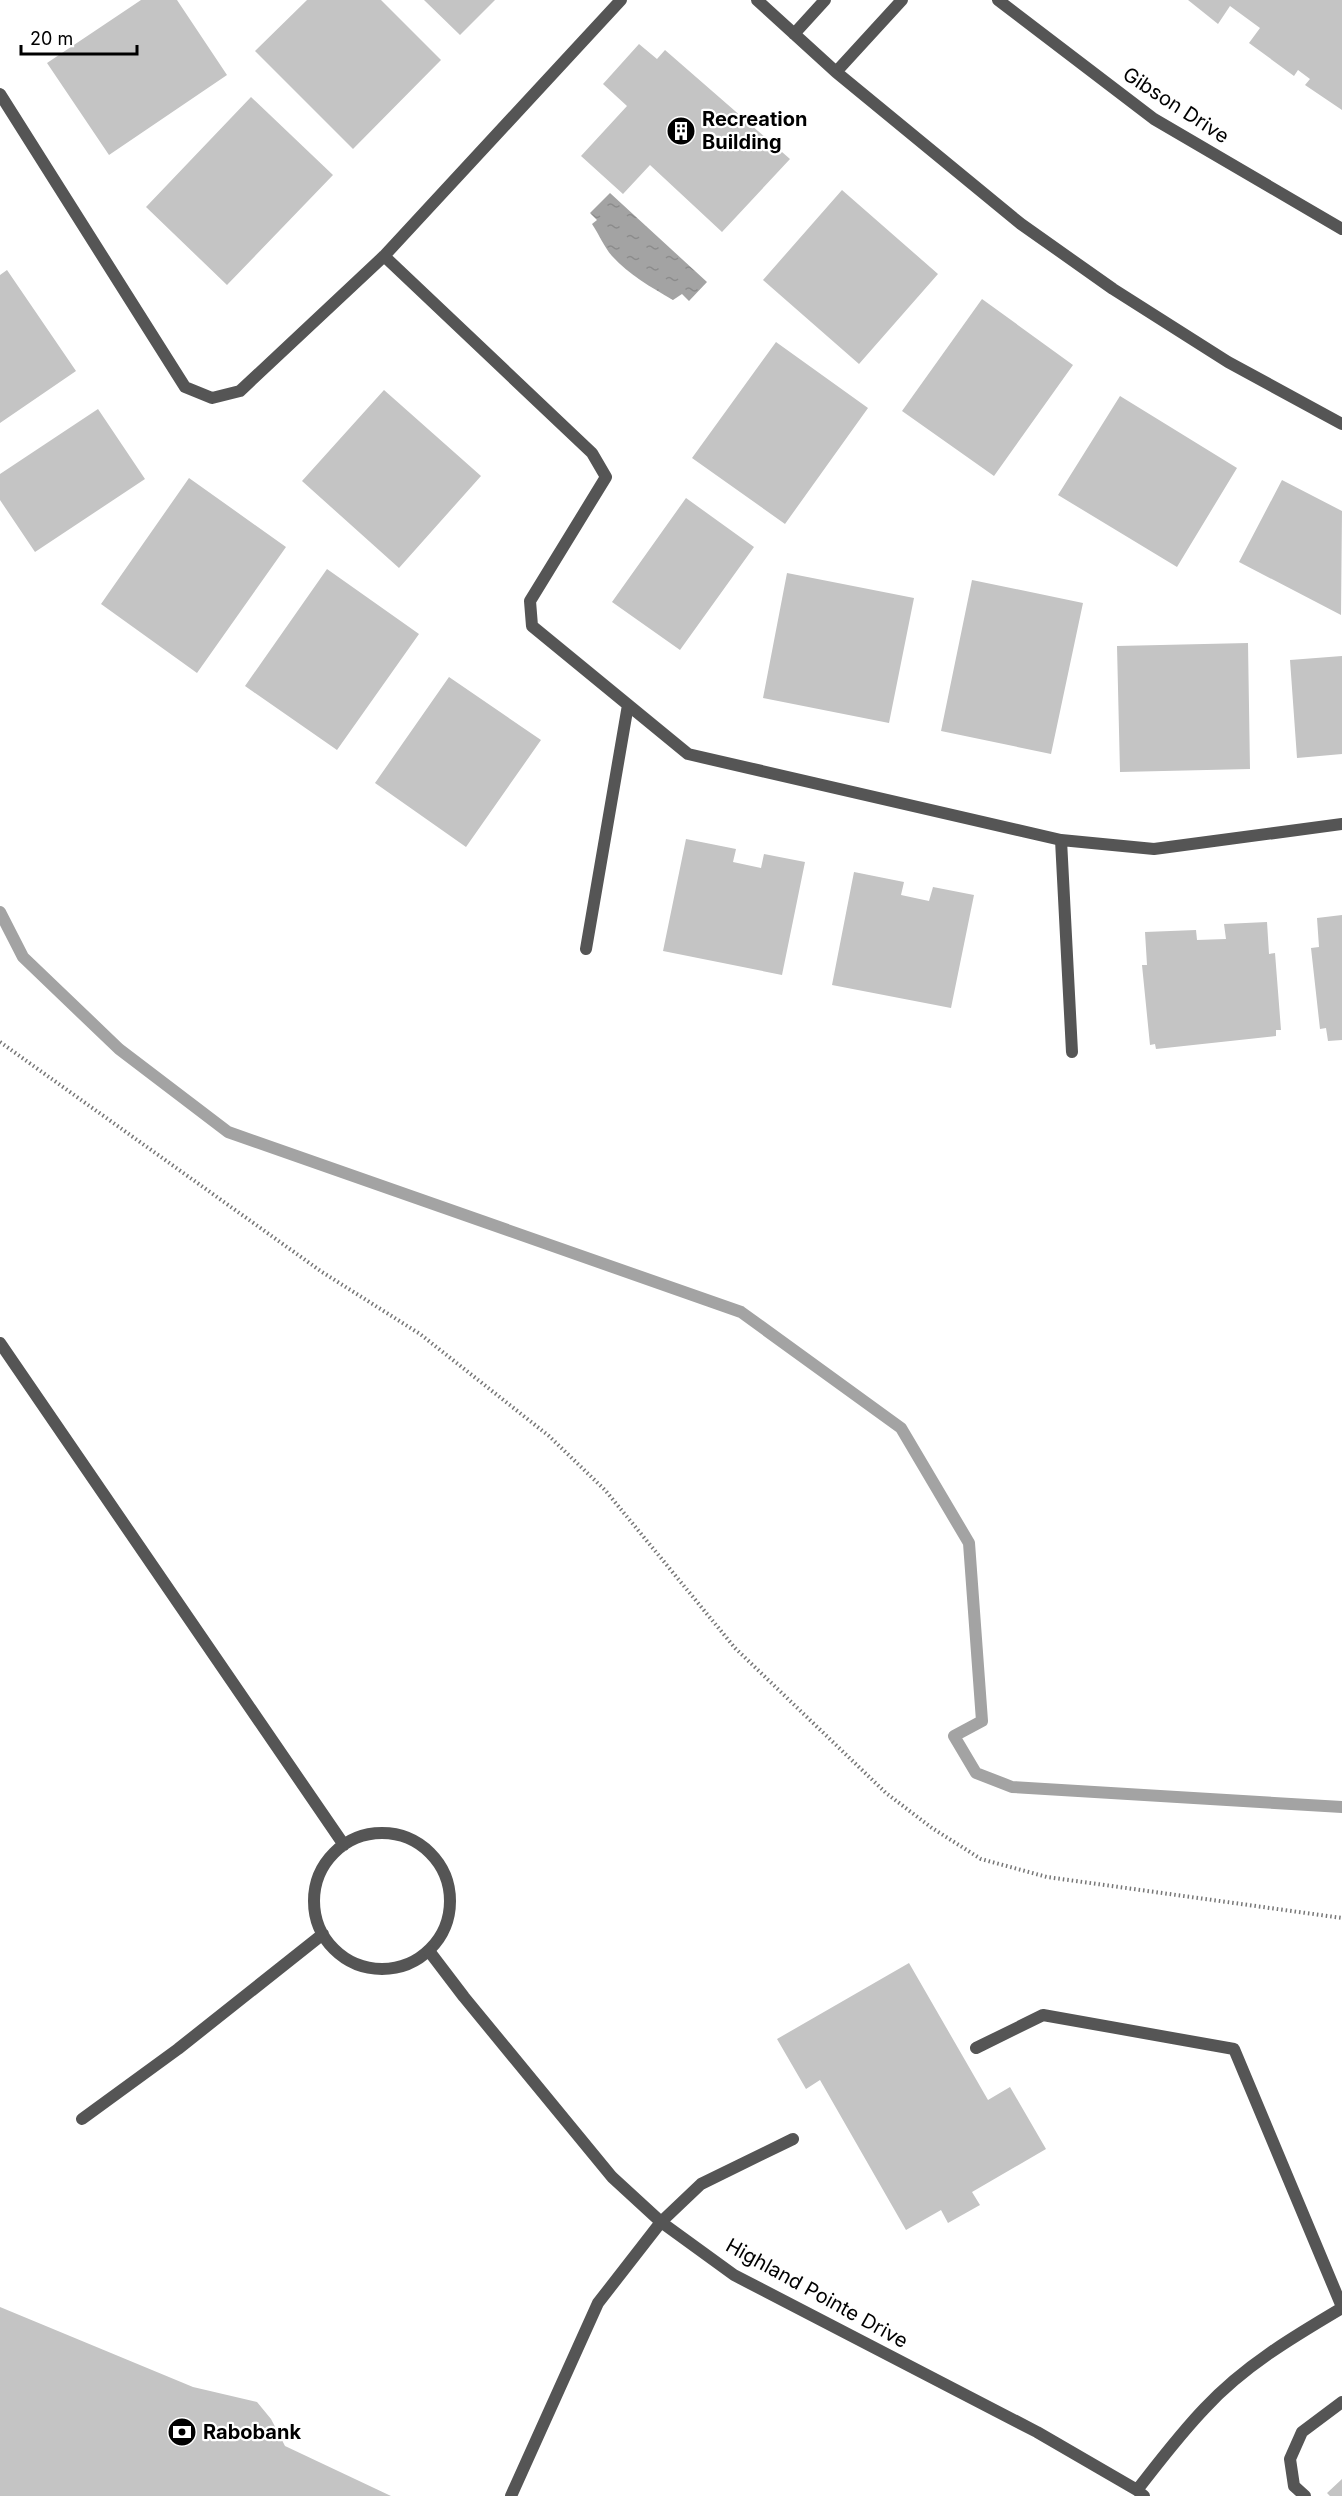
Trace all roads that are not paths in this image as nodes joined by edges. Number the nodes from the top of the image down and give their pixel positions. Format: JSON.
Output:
{"nodes":[{"id":1,"x":621,"y":0,"type":"edge"},
{"id":2,"x":757,"y":0,"type":"edge"},
{"id":3,"x":825,"y":0,"type":"edge"},
{"id":4,"x":902,"y":0,"type":"edge"},
{"id":5,"x":998,"y":0,"type":"edge"},
{"id":6,"x":794,"y":34,"type":"junction"},
{"id":7,"x":836,"y":72,"type":"junction"},
{"id":8,"x":0,"y":94,"type":"edge"},
{"id":9,"x":1342,"y":229,"type":"edge"},
{"id":10,"x":384,"y":256,"type":"junction"},
{"id":11,"x":1342,"y":424,"type":"edge"},
{"id":12,"x":628,"y":705,"type":"junction"},
{"id":13,"x":1342,"y":824,"type":"edge"},
{"id":14,"x":1061,"y":840,"type":"junction"},
{"id":15,"x":586,"y":949,"type":"dead end"},
{"id":16,"x":1072,"y":1052,"type":"dead end"},
{"id":17,"x":0,"y":1342,"type":"edge"},
{"id":18,"x":344,"y":1845,"type":"junction"},
{"id":19,"x":323,"y":1934,"type":"junction"},
{"id":20,"x":429,"y":1951,"type":"junction"},
{"id":21,"x":976,"y":2048,"type":"dead end"},
{"id":22,"x":82,"y":2119,"type":"dead end"},
{"id":23,"x":793,"y":2139,"type":"dead end"},
{"id":24,"x":661,"y":2222,"type":"junction"},
{"id":25,"x":1342,"y":2308,"type":"edge"},
{"id":26,"x":1342,"y":2402,"type":"edge"},
{"id":27,"x":1138,"y":2494,"type":"edge"},
{"id":28,"x":511,"y":2496,"type":"edge"},
{"id":29,"x":1305,"y":2496,"type":"edge"}],
"edges":[{"from":1,"to":10,"type":"street"},
{"from":2,"to":6,"type":"street"},
{"from":3,"to":6,"type":"street"},
{"from":4,"to":7,"type":"street"},
{"from":5,"to":9,"type":"street","name":"Gibson Drive"},
{"from":6,"to":7,"type":"street"},
{"from":7,"to":11,"type":"street"},
{"from":8,"to":10,"type":"street"},
{"from":10,"to":12,"type":"street"},
{"from":12,"to":14,"type":"street"},
{"from":12,"to":15,"type":"street"},
{"from":13,"to":14,"type":"street"},
{"from":14,"to":16,"type":"street"},
{"from":17,"to":18,"type":"street"},
{"from":18,"to":19,"type":"street"},
{"from":18,"to":20,"type":"street"},
{"from":19,"to":20,"type":"street"},
{"from":19,"to":22,"type":"street"},
{"from":20,"to":24,"type":"street","name":"Highland Pointe Drive"},
{"from":21,"to":25,"type":"street"},
{"from":23,"to":24,"type":"street"},
{"from":24,"to":27,"type":"street","name":"Highland Pointe Drive"},
{"from":24,"to":28,"type":"street"},
{"from":25,"to":27,"type":"street"},
{"from":26,"to":29,"type":"street"}]}
